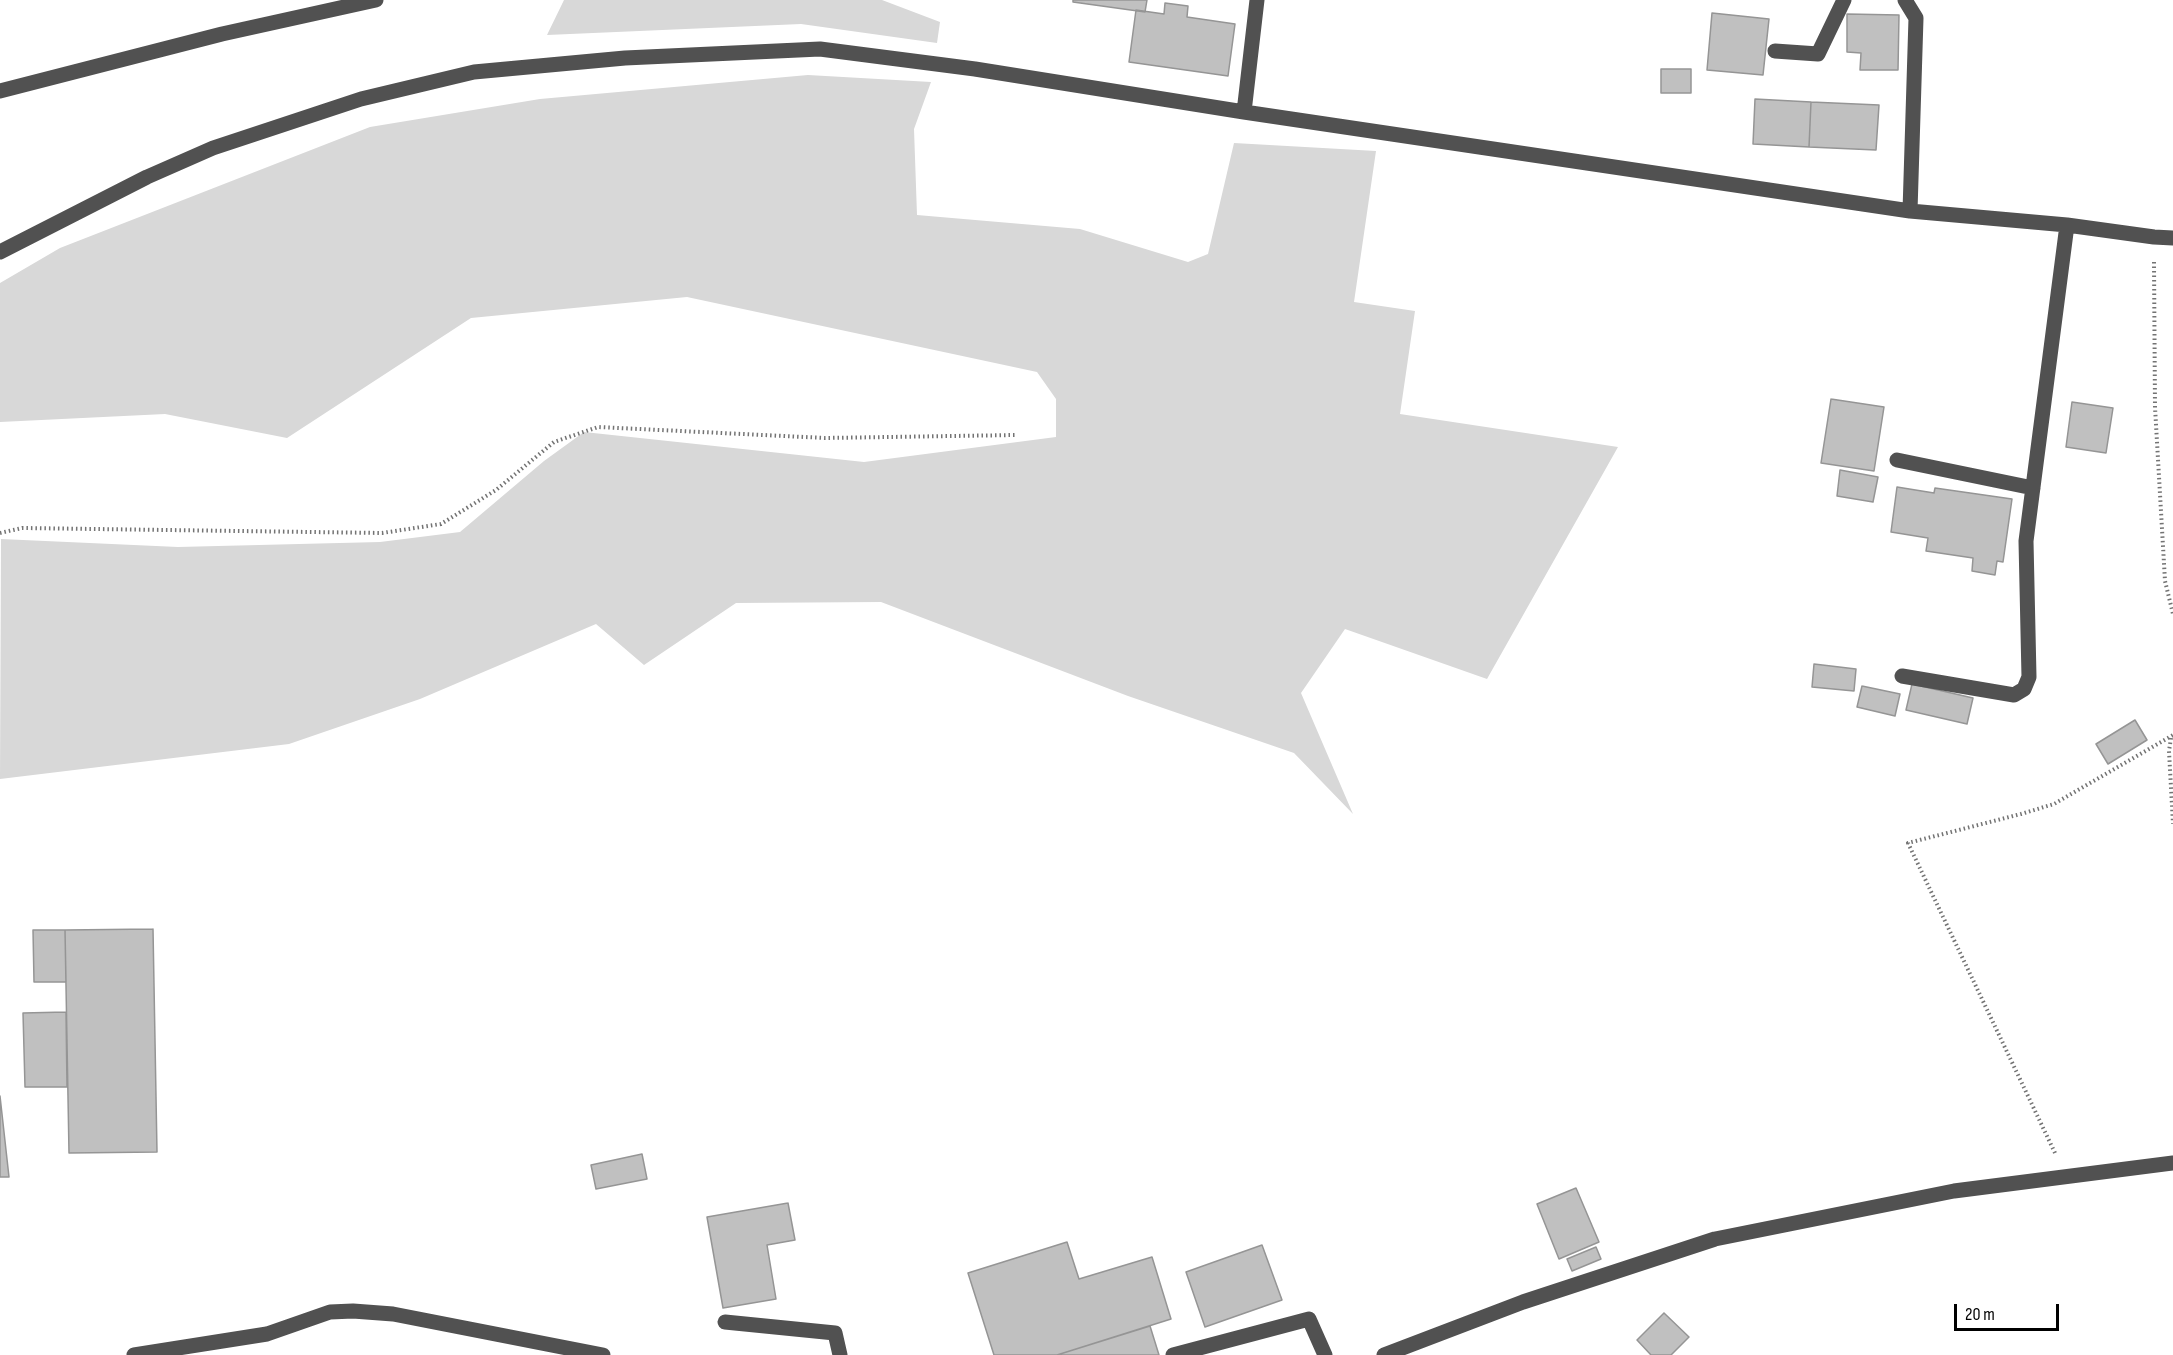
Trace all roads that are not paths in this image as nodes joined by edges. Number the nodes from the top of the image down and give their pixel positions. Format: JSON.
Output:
{"nodes":[{"id":1,"x":376,"y":0,"type":"edge"},
{"id":2,"x":1257,"y":0,"type":"edge"},
{"id":3,"x":1844,"y":0,"type":"edge"},
{"id":4,"x":1905,"y":0,"type":"edge"},
{"id":5,"x":1775,"y":51,"type":"dead end"},
{"id":6,"x":0,"y":91,"type":"edge"},
{"id":7,"x":1244,"y":112,"type":"junction"},
{"id":8,"x":1910,"y":211,"type":"junction"},
{"id":9,"x":2067,"y":225,"type":"junction"},
{"id":10,"x":2173,"y":238,"type":"edge"},
{"id":11,"x":0,"y":252,"type":"edge"},
{"id":12,"x":1897,"y":460,"type":"dead end"},
{"id":13,"x":2033,"y":488,"type":"junction"},
{"id":14,"x":1902,"y":676,"type":"dead end"},
{"id":15,"x":2173,"y":1163,"type":"edge"},
{"id":16,"x":725,"y":1322,"type":"dead end"},
{"id":17,"x":134,"y":1355,"type":"edge"},
{"id":18,"x":603,"y":1355,"type":"edge"},
{"id":19,"x":840,"y":1355,"type":"edge"},
{"id":20,"x":1173,"y":1355,"type":"edge"},
{"id":21,"x":1325,"y":1355,"type":"edge"},
{"id":22,"x":1384,"y":1355,"type":"edge"}],
"edges":[{"from":1,"to":6,"type":"street"},
{"from":2,"to":7,"type":"street"},
{"from":3,"to":5,"type":"street"},
{"from":4,"to":8,"type":"street"},
{"from":7,"to":8,"type":"street"},
{"from":7,"to":11,"type":"street"},
{"from":8,"to":9,"type":"street"},
{"from":9,"to":10,"type":"street"},
{"from":9,"to":13,"type":"street"},
{"from":12,"to":13,"type":"street"},
{"from":13,"to":14,"type":"street"},
{"from":15,"to":22,"type":"street"},
{"from":16,"to":19,"type":"street"},
{"from":17,"to":18,"type":"street"},
{"from":20,"to":21,"type":"street"}]}
